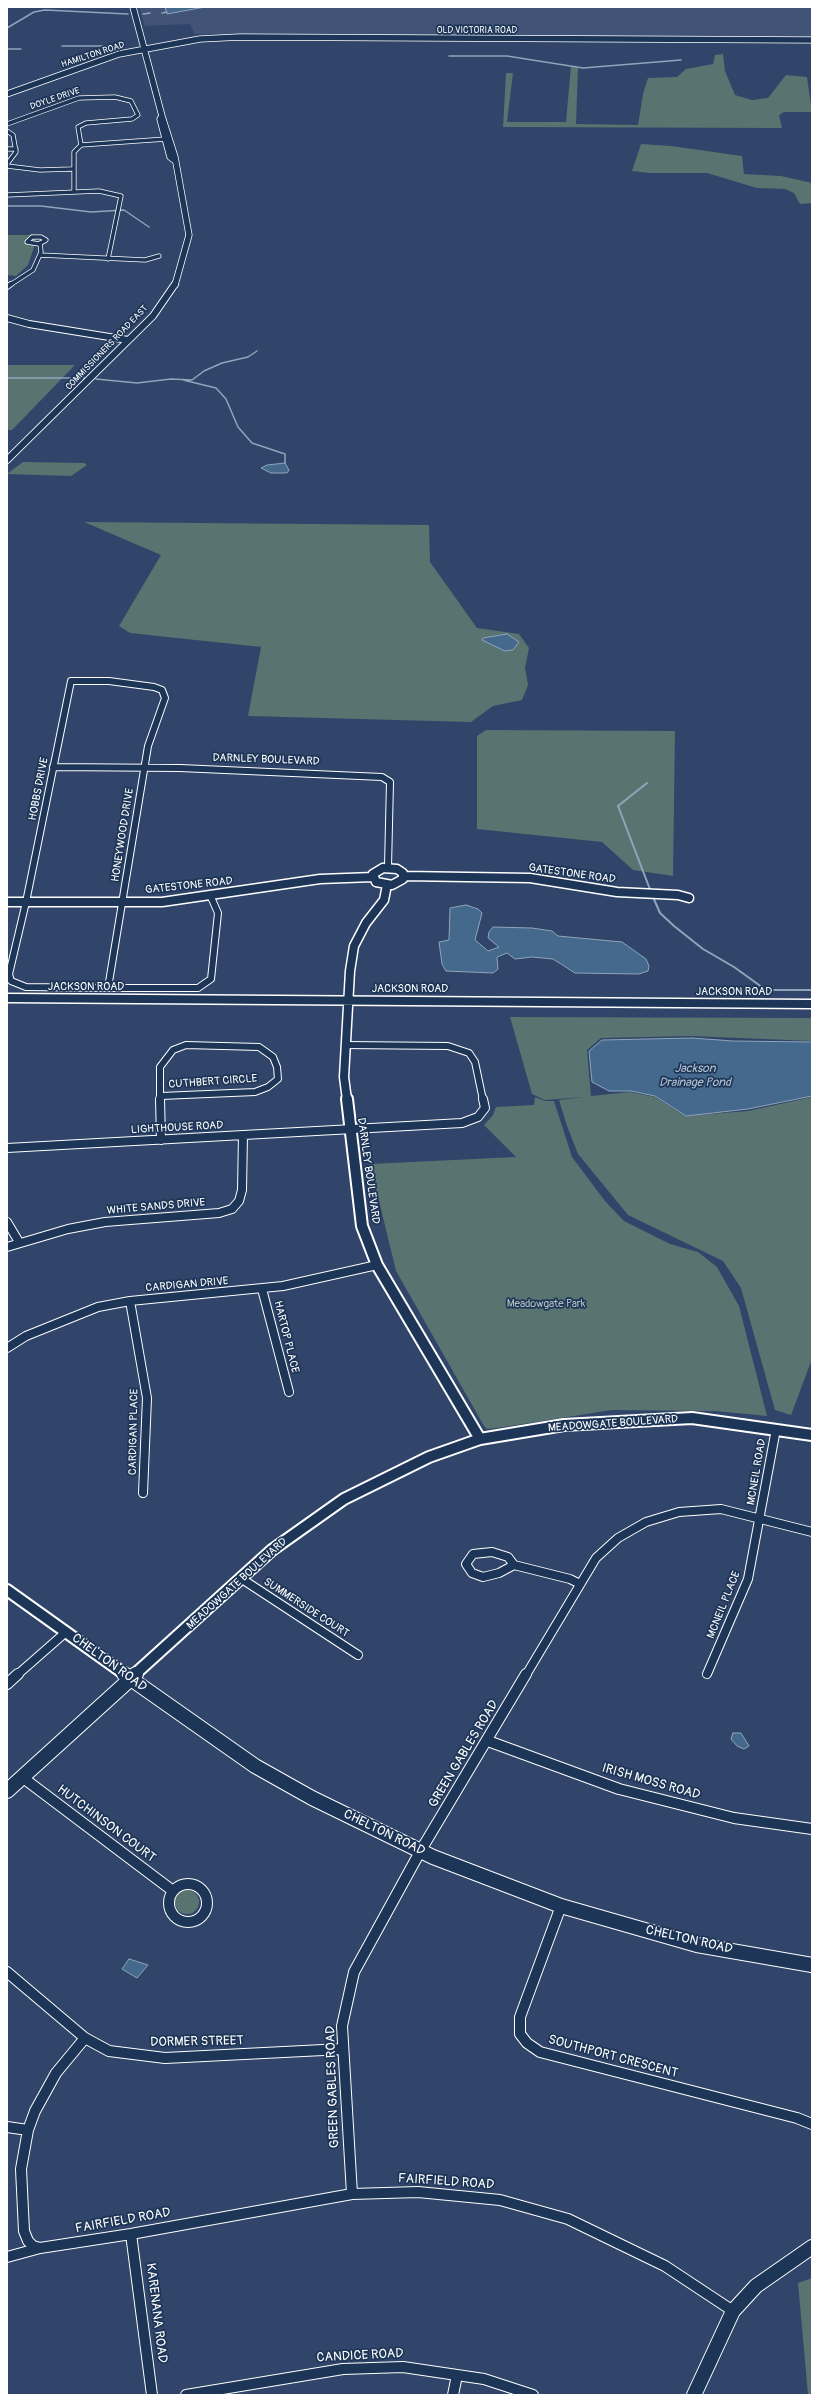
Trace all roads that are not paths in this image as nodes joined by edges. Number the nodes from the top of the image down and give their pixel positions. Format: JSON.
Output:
{"nodes":[{"id":1,"x":133,"y":7,"type":"edge"},
{"id":2,"x":140,"y":34,"type":"junction"},
{"id":3,"x":135,"y":40,"type":"dead end"},
{"id":4,"x":812,"y":40,"type":"edge"},
{"id":5,"x":130,"y":45,"type":"dead end"},
{"id":6,"x":143,"y":48,"type":"junction"},
{"id":7,"x":119,"y":54,"type":"junction"},
{"id":8,"x":7,"y":94,"type":"edge"},
{"id":9,"x":162,"y":116,"type":"junction"},
{"id":10,"x":7,"y":124,"type":"edge"},
{"id":11,"x":7,"y":131,"type":"edge"},
{"id":12,"x":166,"y":139,"type":"junction"},
{"id":13,"x":81,"y":145,"type":"junction"},
{"id":14,"x":7,"y":149,"type":"edge"},
{"id":15,"x":16,"y":149,"type":"junction"},
{"id":16,"x":174,"y":160,"type":"junction"},
{"id":17,"x":7,"y":165,"type":"edge"},
{"id":18,"x":72,"y":169,"type":"junction"},
{"id":19,"x":74,"y":192,"type":"junction"},
{"id":20,"x":7,"y":195,"type":"edge"},
{"id":21,"x":40,"y":243,"type":"dead end"},
{"id":22,"x":40,"y":255,"type":"junction"},
{"id":23,"x":159,"y":256,"type":"dead end"},
{"id":24,"x":108,"y":259,"type":"junction"},
{"id":25,"x":7,"y":287,"type":"edge"},
{"id":26,"x":7,"y":318,"type":"edge"},
{"id":27,"x":128,"y":340,"type":"junction"},
{"id":28,"x":7,"y":460,"type":"edge"},
{"id":29,"x":71,"y":681,"type":"joint"},
{"id":30,"x":53,"y":768,"type":"junction"},
{"id":31,"x":144,"y":768,"type":"junction"},
{"id":32,"x":388,"y":867,"type":"junction"},
{"id":33,"x":404,"y":876,"type":"junction"},
{"id":34,"x":373,"y":877,"type":"junction"},
{"id":35,"x":387,"y":885,"type":"junction"},
{"id":36,"x":211,"y":896,"type":"junction"},
{"id":37,"x":689,"y":898,"type":"dead end"},
{"id":38,"x":7,"y":902,"type":"edge"},
{"id":39,"x":26,"y":902,"type":"junction"},
{"id":40,"x":122,"y":902,"type":"junction"},
{"id":41,"x":108,"y":988,"type":"junction"},
{"id":42,"x":7,"y":998,"type":"edge"},
{"id":43,"x":349,"y":1001,"type":"junction"},
{"id":44,"x":812,"y":1004,"type":"edge"},
{"id":45,"x":345,"y":1045,"type":"junction"},
{"id":46,"x":161,"y":1096,"type":"junction"},
{"id":47,"x":349,"y":1129,"type":"junction"},
{"id":48,"x":243,"y":1135,"type":"junction"},
{"id":49,"x":161,"y":1140,"type":"junction"},
{"id":50,"x":7,"y":1148,"type":"edge"},
{"id":51,"x":7,"y":1222,"type":"edge"},
{"id":52,"x":19,"y":1242,"type":"junction"},
{"id":53,"x":7,"y":1247,"type":"edge"},
{"id":54,"x":377,"y":1265,"type":"junction"},
{"id":55,"x":262,"y":1289,"type":"junction"},
{"id":56,"x":130,"y":1301,"type":"junction"},
{"id":57,"x":7,"y":1348,"type":"edge"},
{"id":58,"x":289,"y":1392,"type":"dead end"},
{"id":59,"x":776,"y":1430,"type":"junction"},
{"id":60,"x":812,"y":1435,"type":"edge"},
{"id":61,"x":480,"y":1440,"type":"junction"},
{"id":62,"x":143,"y":1492,"type":"dead end"},
{"id":63,"x":759,"y":1518,"type":"junction"},
{"id":64,"x":812,"y":1532,"type":"edge"},
{"id":65,"x":514,"y":1565,"type":"junction"},
{"id":66,"x":242,"y":1579,"type":"junction"},
{"id":67,"x":580,"y":1584,"type":"junction"},
{"id":68,"x":7,"y":1590,"type":"edge"},
{"id":69,"x":66,"y":1632,"type":"junction"},
{"id":70,"x":358,"y":1656,"type":"dead end"},
{"id":71,"x":707,"y":1674,"type":"dead end"},
{"id":72,"x":131,"y":1678,"type":"junction"},
{"id":73,"x":7,"y":1684,"type":"edge"},
{"id":74,"x":488,"y":1741,"type":"junction"},
{"id":75,"x":22,"y":1777,"type":"junction"},
{"id":76,"x":7,"y":1791,"type":"edge"},
{"id":77,"x":812,"y":1829,"type":"edge"},
{"id":78,"x":421,"y":1850,"type":"junction"},
{"id":79,"x":173,"y":1891,"type":"junction"},
{"id":80,"x":561,"y":1906,"type":"junction"},
{"id":81,"x":812,"y":1965,"type":"edge"},
{"id":82,"x":7,"y":1972,"type":"edge"},
{"id":83,"x":85,"y":2038,"type":"junction"},
{"id":84,"x":343,"y":2049,"type":"junction"},
{"id":85,"x":812,"y":2124,"type":"edge"},
{"id":86,"x":7,"y":2127,"type":"edge"},
{"id":87,"x":28,"y":2130,"type":"junction"},
{"id":88,"x":352,"y":2194,"type":"junction"},
{"id":89,"x":132,"y":2234,"type":"junction"},
{"id":90,"x":812,"y":2247,"type":"edge"},
{"id":91,"x":40,"y":2248,"type":"junction"},
{"id":92,"x":7,"y":2257,"type":"edge"},
{"id":93,"x":732,"y":2310,"type":"junction"},
{"id":94,"x":457,"y":2374,"type":"junction"},
{"id":95,"x":152,"y":2395,"type":"edge"},
{"id":96,"x":186,"y":2395,"type":"edge"},
{"id":97,"x":453,"y":2395,"type":"edge"},
{"id":98,"x":533,"y":2395,"type":"edge"},
{"id":99,"x":694,"y":2395,"type":"edge"}],
"edges":[{"from":1,"to":2,"type":"street"},
{"from":2,"to":3,"type":"street"},
{"from":2,"to":6,"type":"street"},
{"from":4,"to":6,"type":"street","name":"OLD VICTORIA ROAD"},
{"from":5,"to":7,"type":"street"},
{"from":6,"to":7,"type":"street","name":"HAMILTON ROAD"},
{"from":6,"to":9,"type":"street","name":"COMMISSIONERS ROAD EAST"},
{"from":7,"to":8,"type":"street","name":"HAMILTON ROAD"},
{"from":9,"to":12,"type":"street","name":"COMMISSIONERS ROAD EAST"},
{"from":9,"to":16,"type":"street","name":"COMMISSIONERS ROAD EAST"},
{"from":10,"to":13,"type":"street","name":"DOYLE DRIVE"},
{"from":11,"to":15,"type":"street"},
{"from":12,"to":13,"type":"street"},
{"from":12,"to":16,"type":"street","name":"COMMISSIONERS ROAD EAST"},
{"from":13,"to":18,"type":"street"},
{"from":14,"to":15,"type":"street"},
{"from":15,"to":17,"type":"street"},
{"from":16,"to":27,"type":"street","name":"COMMISSIONERS ROAD EAST"},
{"from":17,"to":18,"type":"street"},
{"from":18,"to":19,"type":"street"},
{"from":19,"to":20,"type":"street"},
{"from":19,"to":24,"type":"street"},
{"from":21,"to":22,"type":"street"},
{"from":22,"to":24,"type":"street"},
{"from":22,"to":25,"type":"street"},
{"from":23,"to":24,"type":"street"},
{"from":26,"to":27,"type":"street"},
{"from":27,"to":28,"type":"street","name":"COMMISSIONERS ROAD EAST"},
{"from":29,"to":30,"type":"street","name":"HOBBS DRIVE"},
{"from":29,"to":31,"type":"street","name":"HONEYWOOD DRIVE"},
{"from":30,"to":31,"type":"street","name":"DARNLEY BOULEVARD"},
{"from":30,"to":39,"type":"street","name":"HOBBS DRIVE"},
{"from":31,"to":32,"type":"street","name":"DARNLEY BOULEVARD"},
{"from":31,"to":40,"type":"street","name":"HONEYWOOD DRIVE"},
{"from":32,"to":33,"type":"street"},
{"from":32,"to":34,"type":"street"},
{"from":33,"to":35,"type":"street"},
{"from":33,"to":37,"type":"street","name":"GATESTONE ROAD"},
{"from":34,"to":35,"type":"street"},
{"from":34,"to":36,"type":"street","name":"GATESTONE ROAD"},
{"from":35,"to":43,"type":"street","name":"DARNLEY BOULEVARD"},
{"from":36,"to":40,"type":"street","name":"GATESTONE ROAD"},
{"from":36,"to":41,"type":"street"},
{"from":38,"to":39,"type":"street","name":"GATESTONE ROAD"},
{"from":39,"to":40,"type":"street","name":"GATESTONE ROAD"},
{"from":39,"to":41,"type":"street","name":"HOBBS DRIVE"},
{"from":40,"to":41,"type":"street","name":"HONEYWOOD DRIVE"},
{"from":42,"to":43,"type":"street","name":"JACKSON ROAD"},
{"from":43,"to":44,"type":"street","name":"JACKSON ROAD"},
{"from":43,"to":45,"type":"street","name":"DARNLEY BOULEVARD"},
{"from":45,"to":47,"type":"street","name":"DARNLEY BOULEVARD"},
{"from":45,"to":47,"type":"street","name":"LIGHTHOUSE ROAD"},
{"from":46,"to":46,"type":"street","name":"CUTHBERT CIRCLE"},
{"from":46,"to":49,"type":"street","name":"CUTHBERT CIRCLE"},
{"from":47,"to":48,"type":"street","name":"LIGHTHOUSE ROAD"},
{"from":47,"to":54,"type":"street","name":"DARNLEY BOULEVARD"},
{"from":48,"to":49,"type":"street","name":"LIGHTHOUSE ROAD"},
{"from":48,"to":52,"type":"street","name":"WHITE SANDS DRIVE"},
{"from":49,"to":50,"type":"street","name":"LIGHTHOUSE ROAD"},
{"from":51,"to":52,"type":"street"},
{"from":52,"to":53,"type":"street","name":"WHITE SANDS DRIVE"},
{"from":54,"to":55,"type":"street","name":"CARDIGAN DRIVE"},
{"from":54,"to":61,"type":"street","name":"DARNLEY BOULEVARD"},
{"from":55,"to":56,"type":"street","name":"CARDIGAN DRIVE"},
{"from":55,"to":58,"type":"street","name":"HARTOP PLACE"},
{"from":56,"to":57,"type":"street","name":"CARDIGAN DRIVE"},
{"from":56,"to":62,"type":"street","name":"CARDIGAN PLACE"},
{"from":59,"to":60,"type":"street","name":"MEADOWGATE BOULEVARD"},
{"from":59,"to":61,"type":"street","name":"MEADOWGATE BOULEVARD"},
{"from":59,"to":63,"type":"street","name":"MCNEIL ROAD"},
{"from":61,"to":66,"type":"street","name":"MEADOWGATE BOULEVARD"},
{"from":63,"to":64,"type":"street","name":"GREEN GABLES ROAD"},
{"from":63,"to":67,"type":"street","name":"GREEN GABLES ROAD"},
{"from":63,"to":71,"type":"street","name":"MCNEIL PLACE"},
{"from":65,"to":65,"type":"street"},
{"from":65,"to":67,"type":"street"},
{"from":66,"to":70,"type":"street","name":"SUMMERSIDE COURT"},
{"from":66,"to":72,"type":"street","name":"MEADOWGATE BOULEVARD"},
{"from":67,"to":74,"type":"street","name":"GREEN GABLES ROAD"},
{"from":68,"to":69,"type":"street","name":"CHELTON ROAD"},
{"from":69,"to":72,"type":"street","name":"CHELTON ROAD"},
{"from":69,"to":73,"type":"street"},
{"from":72,"to":75,"type":"street","name":"MEADOWGATE BOULEVARD"},
{"from":72,"to":78,"type":"street","name":"CHELTON ROAD"},
{"from":74,"to":77,"type":"street","name":"IRISH MOSS ROAD"},
{"from":74,"to":78,"type":"street","name":"GREEN GABLES ROAD"},
{"from":75,"to":76,"type":"street","name":"MEADOWGATE BOULEVARD"},
{"from":75,"to":79,"type":"street","name":"HUTCHINSON COURT"},
{"from":78,"to":80,"type":"street","name":"CHELTON ROAD"},
{"from":78,"to":84,"type":"street","name":"GREEN GABLES ROAD"},
{"from":79,"to":79,"type":"street"},
{"from":80,"to":81,"type":"street","name":"CHELTON ROAD"},
{"from":80,"to":85,"type":"street","name":"SOUTHPORT CRESCENT"},
{"from":82,"to":83,"type":"street","name":"DORMER STREET"},
{"from":83,"to":84,"type":"street","name":"DORMER STREET"},
{"from":83,"to":87,"type":"street"},
{"from":84,"to":88,"type":"street","name":"GREEN GABLES ROAD"},
{"from":86,"to":87,"type":"street"},
{"from":87,"to":91,"type":"street"},
{"from":88,"to":89,"type":"street","name":"FAIRFIELD ROAD"},
{"from":88,"to":93,"type":"street","name":"FAIRFIELD ROAD"},
{"from":89,"to":91,"type":"street","name":"FAIRFIELD ROAD"},
{"from":89,"to":95,"type":"street","name":"KARENANA ROAD"},
{"from":90,"to":93,"type":"street"},
{"from":91,"to":92,"type":"street","name":"FAIRFIELD ROAD"},
{"from":93,"to":99,"type":"street"},
{"from":94,"to":96,"type":"street","name":"CANDICE ROAD"},
{"from":94,"to":97,"type":"street"},
{"from":94,"to":98,"type":"street","name":"CANDICE ROAD"}]}
